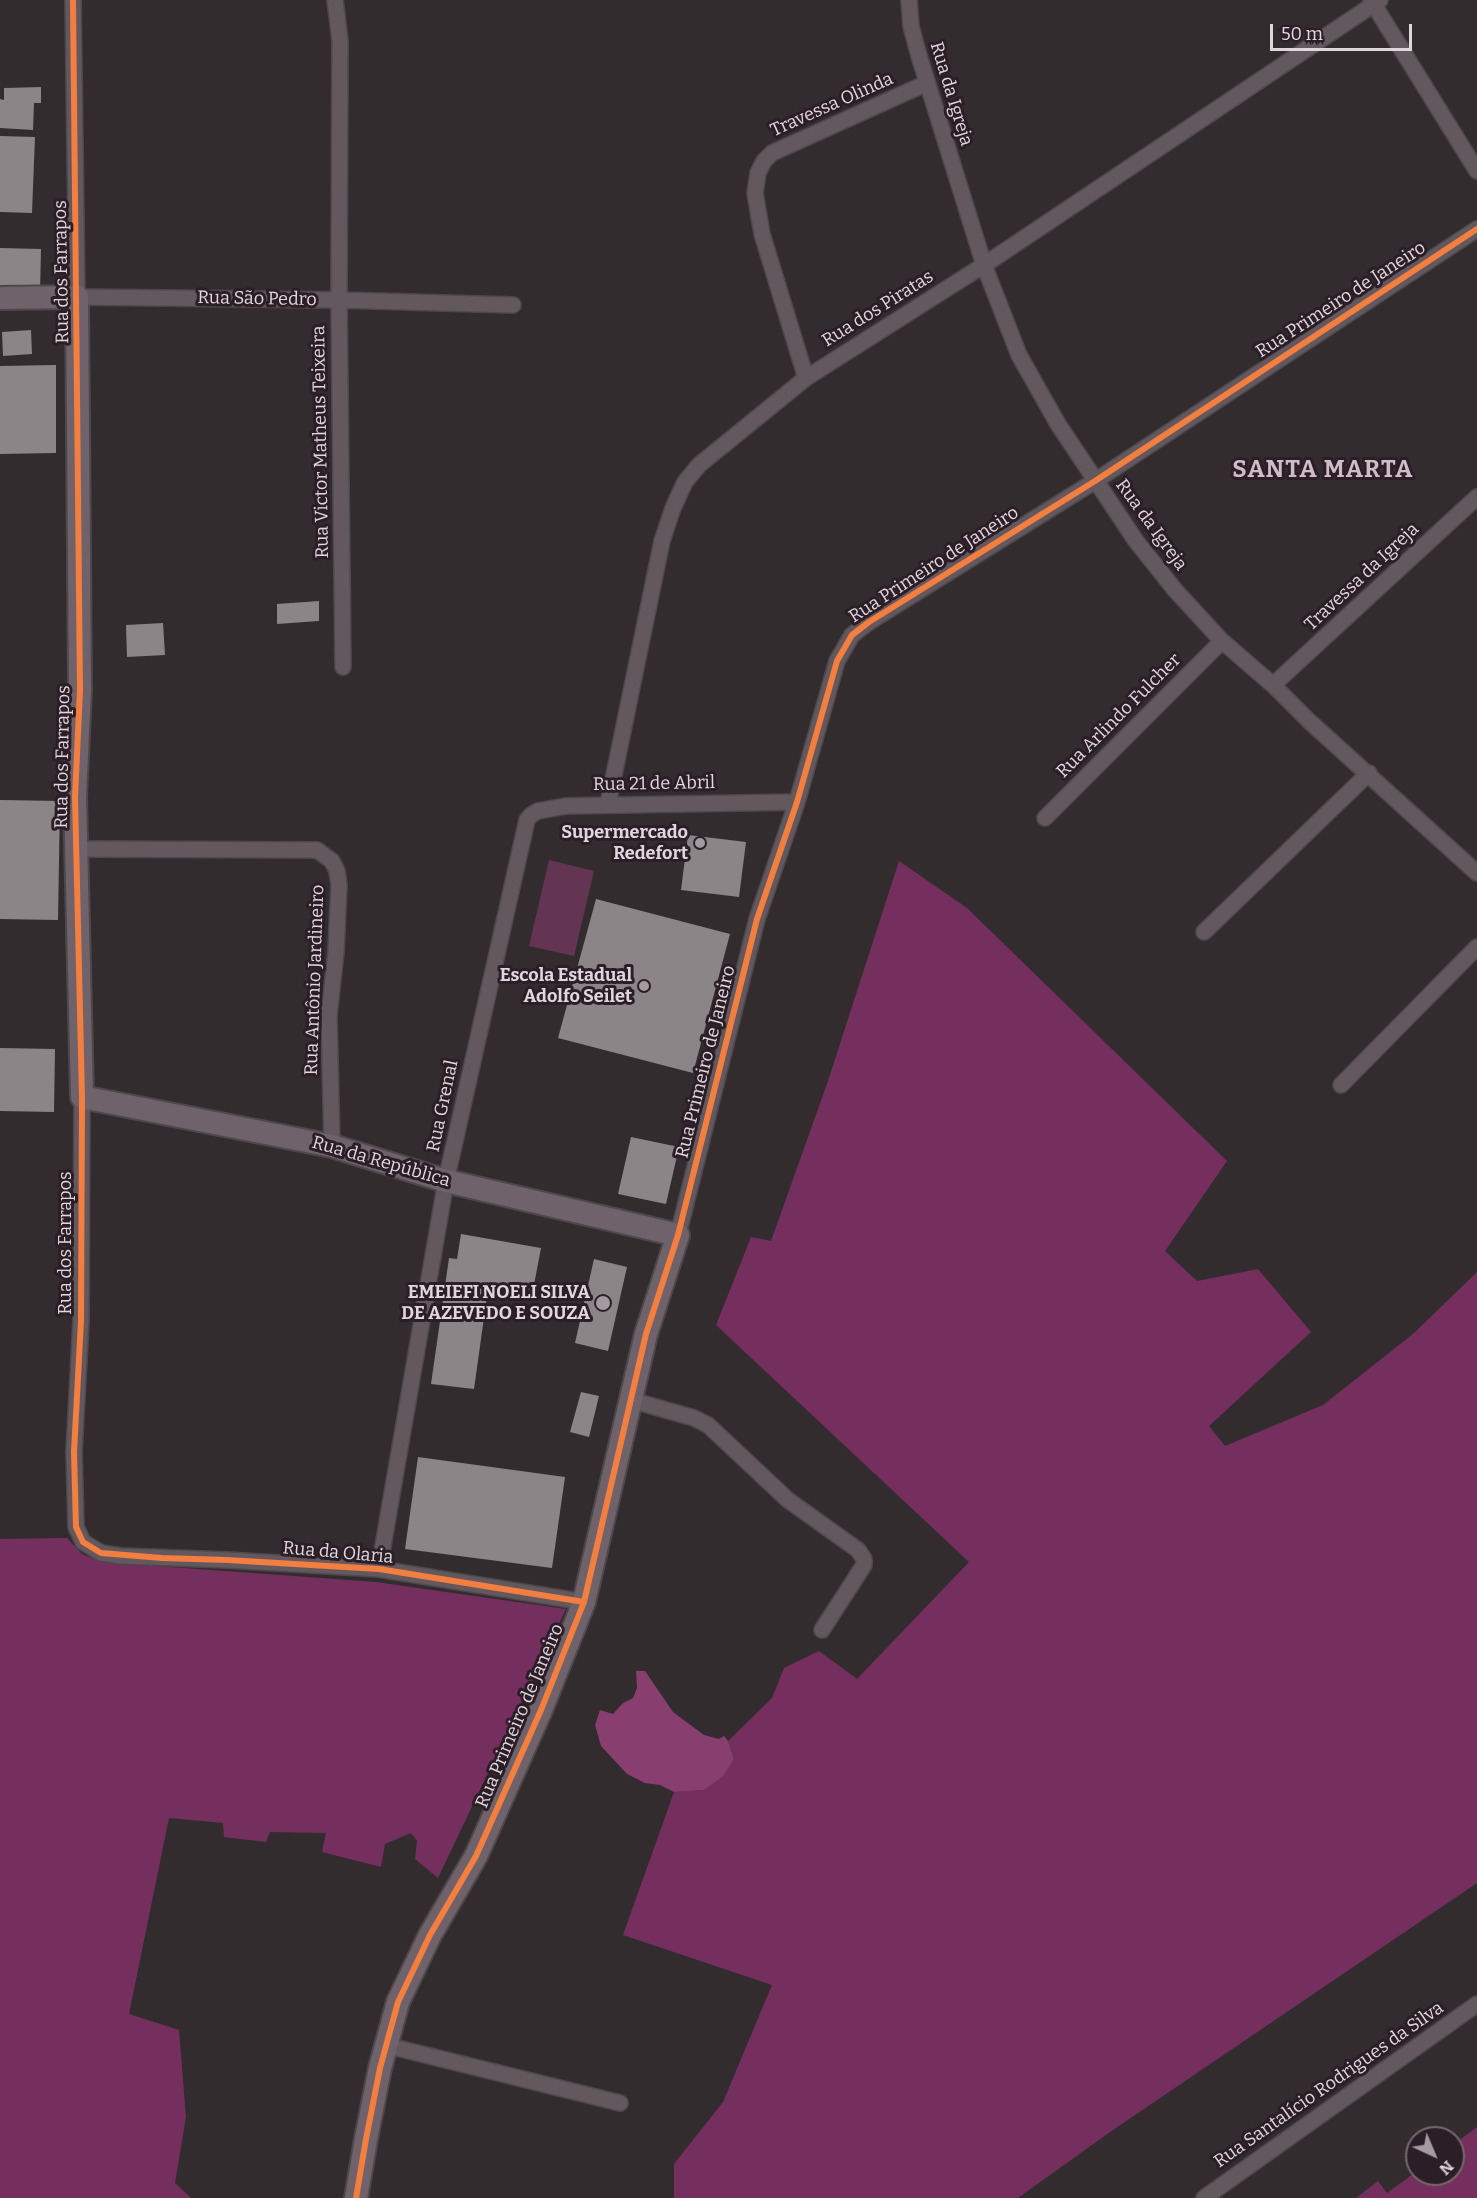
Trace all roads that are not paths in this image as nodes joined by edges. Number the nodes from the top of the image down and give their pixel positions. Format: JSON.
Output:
{"nodes":[{"id":1,"x":73,"y":0,"type":"edge"},
{"id":2,"x":335,"y":0,"type":"edge"},
{"id":3,"x":909,"y":0,"type":"edge"},
{"id":4,"x":1375,"y":1,"type":"edge"},
{"id":5,"x":927,"y":83,"type":"junction"},
{"id":6,"x":1477,"y":171,"type":"edge"},
{"id":7,"x":1477,"y":229,"type":"edge"},
{"id":8,"x":984,"y":265,"type":"junction"},
{"id":9,"x":77,"y":297,"type":"junction"},
{"id":10,"x":0,"y":298,"type":"edge"},
{"id":11,"x":339,"y":300,"type":"junction"},
{"id":12,"x":513,"y":305,"type":"dead end"},
{"id":13,"x":806,"y":378,"type":"junction"},
{"id":14,"x":1095,"y":481,"type":"junction"},
{"id":15,"x":1477,"y":497,"type":"edge"},
{"id":16,"x":1222,"y":641,"type":"junction"},
{"id":17,"x":343,"y":667,"type":"dead end"},
{"id":18,"x":1273,"y":685,"type":"junction"},
{"id":19,"x":1369,"y":773,"type":"junction"},
{"id":20,"x":796,"y":802,"type":"junction"},
{"id":21,"x":608,"y":804,"type":"junction"},
{"id":22,"x":1045,"y":818,"type":"dead end"},
{"id":23,"x":524,"y":831,"type":"joint"},
{"id":24,"x":76,"y":849,"type":"junction"},
{"id":25,"x":1477,"y":873,"type":"edge"},
{"id":26,"x":1204,"y":932,"type":"dead end"},
{"id":27,"x":1477,"y":947,"type":"edge"},
{"id":28,"x":1341,"y":1085,"type":"dead end"},
{"id":29,"x":81,"y":1097,"type":"junction"},
{"id":30,"x":332,"y":1146,"type":"junction"},
{"id":31,"x":446,"y":1181,"type":"junction"},
{"id":32,"x":678,"y":1235,"type":"junction"},
{"id":33,"x":631,"y":1400,"type":"junction"},
{"id":34,"x":88,"y":1547,"type":"joint"},
{"id":35,"x":379,"y":1569,"type":"junction"},
{"id":36,"x":584,"y":1602,"type":"junction"},
{"id":37,"x":822,"y":1630,"type":"dead end"},
{"id":38,"x":1477,"y":2004,"type":"edge"},
{"id":39,"x":385,"y":2045,"type":"junction"},
{"id":40,"x":620,"y":2103,"type":"dead end"},
{"id":41,"x":356,"y":2198,"type":"edge"},
{"id":42,"x":1204,"y":2198,"type":"edge"}],
"edges":[{"from":1,"to":9,"type":"street","name":"Rua dos Farrapos"},
{"from":2,"to":11,"type":"street","name":"Rua Victor Matheus Teixeira"},
{"from":3,"to":5,"type":"street","name":"Rua da Igreja"},
{"from":4,"to":6,"type":"street"},
{"from":4,"to":8,"type":"street","name":"Rua dos Piratas"},
{"from":5,"to":8,"type":"street","name":"Rua da Igreja"},
{"from":5,"to":13,"type":"street","name":"Travessa Olinda"},
{"from":7,"to":14,"type":"street","name":"Rua Primeiro de Janeiro"},
{"from":8,"to":13,"type":"street","name":"Rua dos Piratas"},
{"from":8,"to":14,"type":"street","name":"Rua da Igreja"},
{"from":9,"to":10,"type":"street","name":"Rua São Pedro"},
{"from":9,"to":11,"type":"street","name":"Rua São Pedro"},
{"from":9,"to":24,"type":"street","name":"Rua dos Farrapos"},
{"from":11,"to":12,"type":"street","name":"Rua São Pedro"},
{"from":11,"to":17,"type":"street","name":"Rua Victor Matheus Teixeira"},
{"from":13,"to":21,"type":"street","name":"Rua dos Piratas"},
{"from":14,"to":16,"type":"street","name":"Rua da Igreja"},
{"from":14,"to":20,"type":"street","name":"Rua Primeiro de Janeiro"},
{"from":15,"to":18,"type":"street","name":"Travessa da Igreja"},
{"from":16,"to":18,"type":"street","name":"Rua da Igreja"},
{"from":16,"to":22,"type":"street","name":"Rua Arlindo Fulcher"},
{"from":18,"to":19,"type":"street","name":"Rua da Igreja"},
{"from":19,"to":25,"type":"street","name":"Rua da Igreja"},
{"from":19,"to":26,"type":"street"},
{"from":20,"to":21,"type":"street","name":"Rua 21 de Abril"},
{"from":20,"to":32,"type":"street","name":"Rua Primeiro de Janeiro"},
{"from":21,"to":23,"type":"street","name":"Rua 21 de Abril"},
{"from":23,"to":31,"type":"street","name":"Rua Grenal"},
{"from":24,"to":29,"type":"street","name":"Rua dos Farrapos"},
{"from":24,"to":30,"type":"street","name":"Rua Antônio Jardineiro"},
{"from":27,"to":28,"type":"street"},
{"from":29,"to":30,"type":"street","name":"Rua da República"},
{"from":29,"to":34,"type":"street","name":"Rua dos Farrapos"},
{"from":30,"to":31,"type":"street","name":"Rua da República"},
{"from":31,"to":32,"type":"street","name":"Rua da República"},
{"from":31,"to":35,"type":"street","name":"Rua Grenal"},
{"from":32,"to":33,"type":"street","name":"Rua Primeiro de Janeiro"},
{"from":33,"to":36,"type":"street","name":"Rua Primeiro de Janeiro"},
{"from":33,"to":37,"type":"street"},
{"from":34,"to":35,"type":"street","name":"Rua da Olaria"},
{"from":35,"to":36,"type":"street","name":"Rua da Olaria"},
{"from":36,"to":39,"type":"street","name":"Rua Primeiro de Janeiro"},
{"from":38,"to":42,"type":"street","name":"Rua Santalício Rodrigues da Silva"},
{"from":39,"to":40,"type":"street"},
{"from":39,"to":41,"type":"street","name":"Rua Primeiro de Janeiro"}]}
